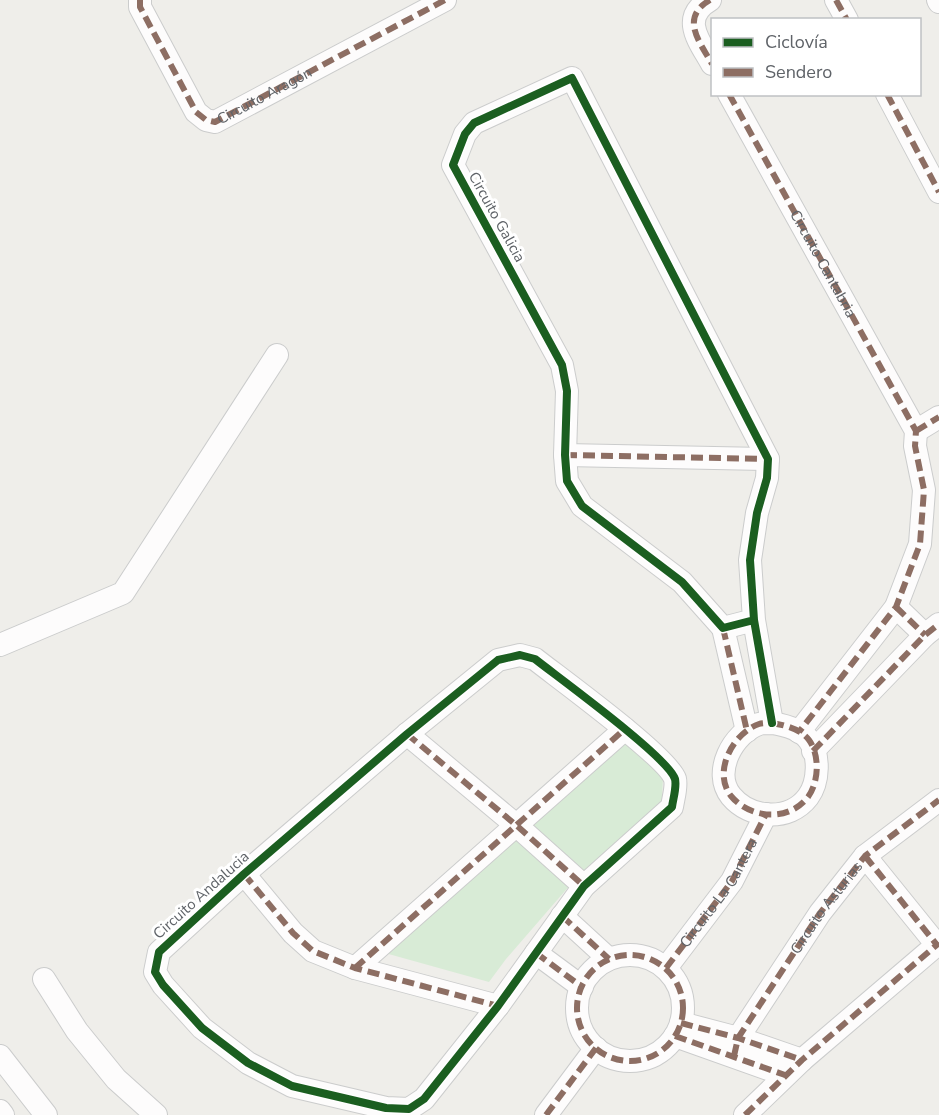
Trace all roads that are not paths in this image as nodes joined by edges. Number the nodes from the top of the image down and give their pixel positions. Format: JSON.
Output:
{"nodes":[{"id":1,"x":140,"y":0,"type":"edge"},
{"id":2,"x":445,"y":0,"type":"edge"},
{"id":3,"x":710,"y":0,"type":"edge"},
{"id":4,"x":836,"y":0,"type":"edge"},
{"id":5,"x":846,"y":18,"type":"edge"},
{"id":6,"x":711,"y":62,"type":"edge"},
{"id":7,"x":730,"y":96,"type":"edge"},
{"id":8,"x":888,"y":96,"type":"edge"},
{"id":9,"x":939,"y":192,"type":"edge"},
{"id":10,"x":277,"y":355,"type":"dead end"},
{"id":11,"x":939,"y":417,"type":"edge"},
{"id":12,"x":916,"y":431,"type":"junction"},
{"id":13,"x":565,"y":455,"type":"junction"},
{"id":14,"x":768,"y":459,"type":"junction"},
{"id":15,"x":896,"y":607,"type":"junction"},
{"id":16,"x":754,"y":620,"type":"junction"},
{"id":17,"x":723,"y":628,"type":"junction"},
{"id":18,"x":932,"y":630,"type":"edge"},
{"id":19,"x":0,"y":645,"type":"edge"},
{"id":20,"x":772,"y":723,"type":"junction"},
{"id":21,"x":625,"y":729,"type":"junction"},
{"id":22,"x":747,"y":731,"type":"junction"},
{"id":23,"x":799,"y":732,"type":"junction"},
{"id":24,"x":407,"y":734,"type":"junction"},
{"id":25,"x":813,"y":751,"type":"junction"},
{"id":26,"x":939,"y":800,"type":"edge"},
{"id":27,"x":766,"y":814,"type":"junction"},
{"id":28,"x":516,"y":825,"type":"junction"},
{"id":29,"x":865,"y":856,"type":"junction"},
{"id":30,"x":244,"y":874,"type":"junction"},
{"id":31,"x":584,"y":886,"type":"junction"},
{"id":32,"x":562,"y":916,"type":"junction"},
{"id":33,"x":938,"y":944,"type":"edge"},
{"id":34,"x":536,"y":953,"type":"junction"},
{"id":35,"x":609,"y":959,"type":"junction"},
{"id":36,"x":355,"y":968,"type":"junction"},
{"id":37,"x":666,"y":968,"type":"junction"},
{"id":38,"x":44,"y":979,"type":"dead end"},
{"id":39,"x":582,"y":987,"type":"junction"},
{"id":40,"x":498,"y":1006,"type":"junction"},
{"id":41,"x":678,"y":1029,"type":"junction"},
{"id":42,"x":736,"y":1047,"type":"junction"},
{"id":43,"x":596,"y":1048,"type":"junction"},
{"id":44,"x":802,"y":1060,"type":"junction"},
{"id":45,"x":1,"y":1065,"type":"edge"},
{"id":46,"x":785,"y":1075,"type":"junction"},
{"id":47,"x":0,"y":1111,"type":"edge"},
{"id":48,"x":3,"y":1115,"type":"edge"},
{"id":49,"x":45,"y":1115,"type":"edge"},
{"id":50,"x":156,"y":1115,"type":"edge"},
{"id":51,"x":546,"y":1115,"type":"edge"},
{"id":52,"x":745,"y":1115,"type":"edge"}],
"edges":[{"from":1,"to":2,"type":"street","name":"Circuito Aragón"},
{"from":3,"to":6,"type":"street"},
{"from":4,"to":5,"type":"street"},
{"from":7,"to":12,"type":"street","name":"Circuito Cantabria"},
{"from":8,"to":9,"type":"street"},
{"from":10,"to":19,"type":"street"},
{"from":11,"to":12,"type":"street"},
{"from":12,"to":15,"type":"street","name":"Circuito Cantabria"},
{"from":13,"to":14,"type":"street"},
{"from":13,"to":14,"type":"street","name":"Circuito Galicia"},
{"from":13,"to":17,"type":"street","name":"Circuito Galicia"},
{"from":14,"to":16,"type":"street"},
{"from":15,"to":18,"type":"street"},
{"from":15,"to":23,"type":"street","name":"Circuito Cantabria"},
{"from":16,"to":17,"type":"street"},
{"from":16,"to":20,"type":"street"},
{"from":17,"to":22,"type":"street","name":"Circuito Galicia"},
{"from":18,"to":25,"type":"street"},
{"from":20,"to":22,"type":"street"},
{"from":20,"to":23,"type":"street"},
{"from":21,"to":24,"type":"street","name":"Circuito Andalucia"},
{"from":21,"to":28,"type":"street"},
{"from":21,"to":31,"type":"street","name":"Circuito Andalucia"},
{"from":22,"to":27,"type":"street"},
{"from":23,"to":25,"type":"street"},
{"from":24,"to":28,"type":"street"},
{"from":24,"to":30,"type":"street","name":"Circuito Andalucia"},
{"from":25,"to":27,"type":"street"},
{"from":26,"to":29,"type":"street","name":"Circuito Asturias"},
{"from":27,"to":37,"type":"street","name":"Circuito La Cantera"},
{"from":28,"to":31,"type":"street"},
{"from":28,"to":36,"type":"street"},
{"from":29,"to":33,"type":"street"},
{"from":29,"to":42,"type":"street","name":"Circuito Asturias"},
{"from":30,"to":36,"type":"street"},
{"from":30,"to":40,"type":"street","name":"Circuito Andalucia"},
{"from":31,"to":32,"type":"street","name":"Circuito Andalucia"},
{"from":32,"to":34,"type":"street","name":"Circuito Andalucia"},
{"from":32,"to":35,"type":"street"},
{"from":33,"to":44,"type":"street"},
{"from":34,"to":39,"type":"street"},
{"from":34,"to":40,"type":"street","name":"Circuito Andalucia"},
{"from":35,"to":37,"type":"street"},
{"from":35,"to":39,"type":"street"},
{"from":36,"to":40,"type":"street"},
{"from":37,"to":41,"type":"street"},
{"from":38,"to":50,"type":"street"},
{"from":39,"to":43,"type":"street"},
{"from":41,"to":42,"type":"street"},
{"from":41,"to":43,"type":"street"},
{"from":42,"to":44,"type":"street"},
{"from":42,"to":46,"type":"street"},
{"from":43,"to":51,"type":"street"},
{"from":44,"to":46,"type":"street"},
{"from":45,"to":49,"type":"street"},
{"from":46,"to":52,"type":"street"},
{"from":47,"to":48,"type":"street"}]}
